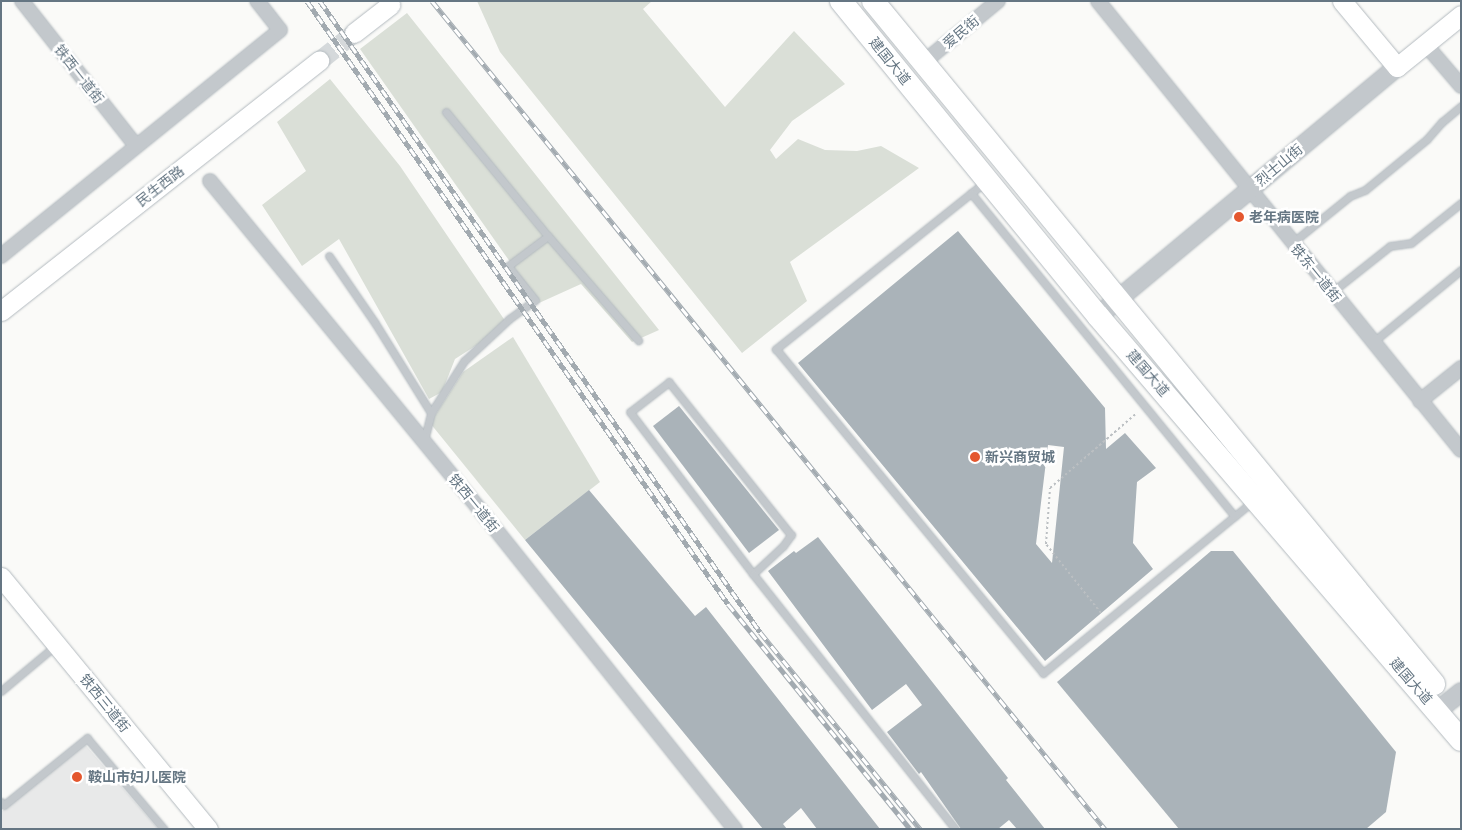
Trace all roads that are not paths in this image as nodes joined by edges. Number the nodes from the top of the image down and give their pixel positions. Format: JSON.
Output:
{"nodes":[{"id":1,"x":22,"y":1,"type":"edge"},
{"id":2,"x":258,"y":1,"type":"edge"},
{"id":3,"x":841,"y":1,"type":"edge"},
{"id":4,"x":874,"y":1,"type":"edge"},
{"id":5,"x":998,"y":1,"type":"edge"},
{"id":6,"x":1098,"y":1,"type":"edge"},
{"id":7,"x":1342,"y":1,"type":"edge"},
{"id":8,"x":390,"y":5,"type":"dead end"},
{"id":9,"x":1461,"y":16,"type":"edge"},
{"id":10,"x":354,"y":33,"type":"tunnel mouth"},
{"id":11,"x":1426,"y":44,"type":"junction"},
{"id":12,"x":319,"y":61,"type":"tunnel mouth"},
{"id":13,"x":924,"y":62,"type":"junction"},
{"id":14,"x":1397,"y":67,"type":"junction"},
{"id":15,"x":1461,"y":86,"type":"edge"},
{"id":16,"x":1461,"y":106,"type":"edge"},
{"id":17,"x":446,"y":112,"type":"dead end"},
{"id":18,"x":136,"y":146,"type":"junction"},
{"id":19,"x":210,"y":180,"type":"dead end"},
{"id":20,"x":979,"y":187,"type":"junction"},
{"id":21,"x":1249,"y":190,"type":"junction"},
{"id":22,"x":1461,"y":203,"type":"edge"},
{"id":23,"x":548,"y":236,"type":"junction"},
{"id":24,"x":1292,"y":243,"type":"junction"},
{"id":25,"x":1,"y":256,"type":"edge"},
{"id":26,"x":329,"y":256,"type":"dead end"},
{"id":27,"x":1461,"y":270,"type":"edge"},
{"id":28,"x":1332,"y":292,"type":"junction"},
{"id":29,"x":1118,"y":298,"type":"junction"},
{"id":30,"x":1,"y":312,"type":"edge"},
{"id":31,"x":1098,"y":316,"type":"junction"},
{"id":32,"x":638,"y":340,"type":"dead end"},
{"id":33,"x":1373,"y":342,"type":"junction"},
{"id":34,"x":1461,"y":368,"type":"edge"},
{"id":35,"x":1420,"y":401,"type":"junction"},
{"id":36,"x":431,"y":413,"type":"junction"},
{"id":37,"x":424,"y":442,"type":"junction"},
{"id":38,"x":1461,"y":450,"type":"edge"},
{"id":39,"x":1256,"y":499,"type":"junction"},
{"id":40,"x":1234,"y":516,"type":"junction"},
{"id":41,"x":753,"y":574,"type":"junction"},
{"id":42,"x":1,"y":577,"type":"edge"},
{"id":43,"x":57,"y":644,"type":"junction"},
{"id":44,"x":1,"y":692,"type":"edge"},
{"id":45,"x":1452,"y":705,"type":"edge"},
{"id":46,"x":1461,"y":740,"type":"edge"},
{"id":47,"x":1,"y":802,"type":"edge"},
{"id":48,"x":164,"y":829,"type":"edge"},
{"id":49,"x":208,"y":829,"type":"edge"},
{"id":50,"x":734,"y":829,"type":"edge"},
{"id":51,"x":954,"y":829,"type":"edge"}],
"edges":[{"from":1,"to":18,"type":"street","name":"铁西一道街"},
{"from":2,"to":18,"type":"street"},
{"from":3,"to":20,"type":"highway","name":"建国大道"},
{"from":4,"to":13,"type":"highway","name":"建国大道"},
{"from":5,"to":13,"type":"street","name":"爱民街"},
{"from":6,"to":21,"type":"street","name":"铁东一道街"},
{"from":7,"to":14,"type":"main road"},
{"from":8,"to":10,"type":"main road"},
{"from":9,"to":11,"type":"main road","name":"烈士山街"},
{"from":11,"to":14,"type":"main road","name":"烈士山街"},
{"from":11,"to":15,"type":"street"},
{"from":12,"to":30,"type":"main road","name":"民生西路"},
{"from":13,"to":29,"type":"highway","name":"建国大道"},
{"from":14,"to":21,"type":"street","name":"烈士山街"},
{"from":16,"to":24,"type":"lane"},
{"from":17,"to":23,"type":"lane"},
{"from":18,"to":25,"type":"street"},
{"from":19,"to":37,"type":"street","name":"铁西一道街"},
{"from":20,"to":31,"type":"highway","name":"建国大道"},
{"from":20,"to":40,"type":"lane"},
{"from":20,"to":40,"type":"lane"},
{"from":21,"to":24,"type":"street","name":"铁东一道街"},
{"from":21,"to":29,"type":"street","name":"烈士山街"},
{"from":22,"to":28,"type":"lane"},
{"from":23,"to":32,"type":"lane"},
{"from":23,"to":36,"type":"lane"},
{"from":24,"to":28,"type":"street","name":"铁东一道街"},
{"from":26,"to":36,"type":"lane"},
{"from":27,"to":33,"type":"lane"},
{"from":28,"to":33,"type":"street","name":"铁东一道街"},
{"from":29,"to":31,"type":"street","name":"烈士山街"},
{"from":29,"to":45,"type":"highway","name":"建国大道"},
{"from":31,"to":39,"type":"highway","name":"建国大道"},
{"from":33,"to":35,"type":"street","name":"铁东一道街"},
{"from":34,"to":35,"type":"street"},
{"from":35,"to":38,"type":"street","name":"铁东一道街"},
{"from":36,"to":37,"type":"lane"},
{"from":37,"to":50,"type":"street","name":"铁西一道街"},
{"from":39,"to":40,"type":"lane"},
{"from":39,"to":45,"type":"highway","name":"建国大道"},
{"from":41,"to":41,"type":"lane"},
{"from":41,"to":51,"type":"lane"},
{"from":42,"to":43,"type":"main road","name":"铁西三道街"},
{"from":43,"to":44,"type":"lane"},
{"from":43,"to":49,"type":"main road","name":"铁西三道街"},
{"from":45,"to":46,"type":"highway","name":"建国大道"},
{"from":47,"to":48,"type":"lane"}]}
